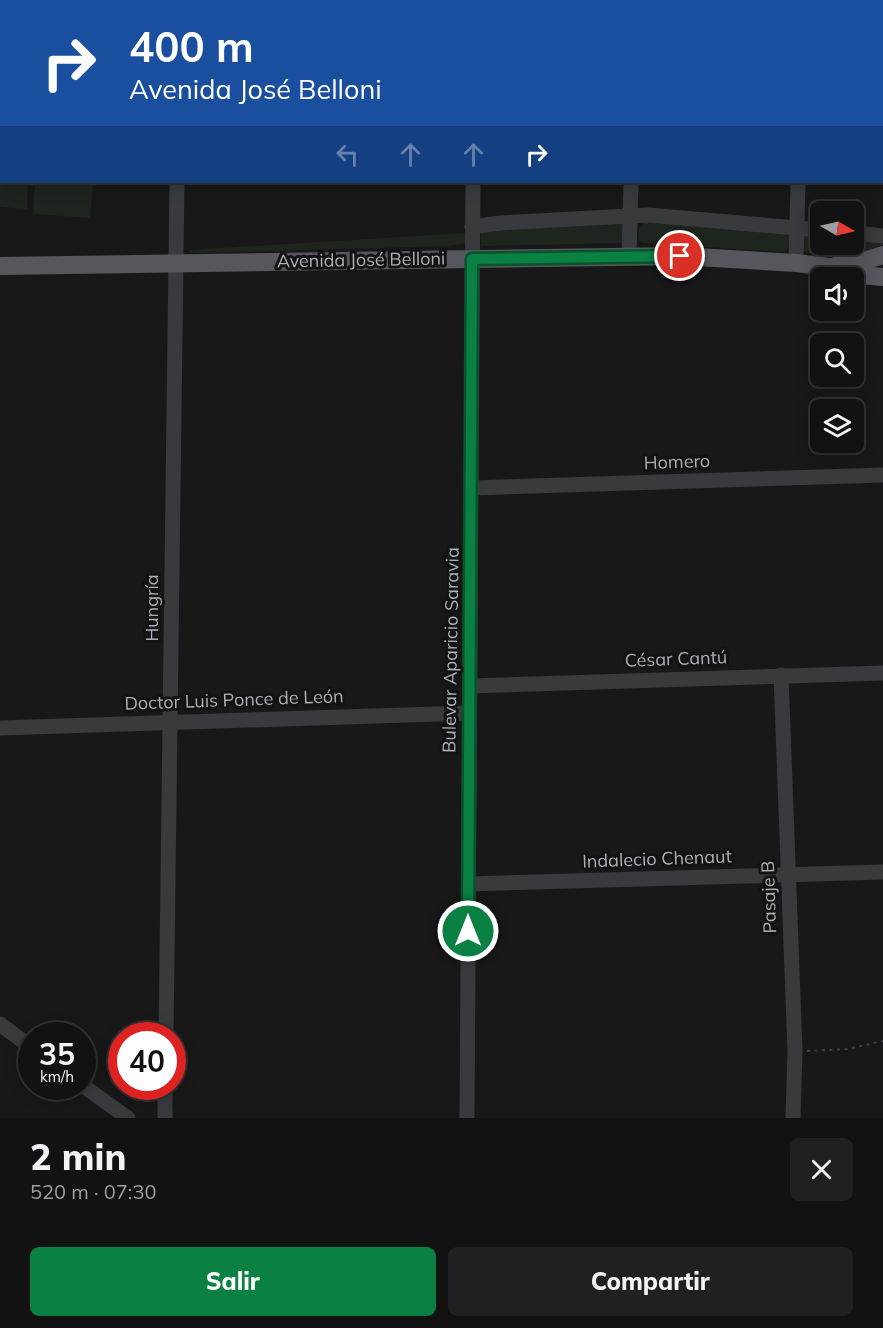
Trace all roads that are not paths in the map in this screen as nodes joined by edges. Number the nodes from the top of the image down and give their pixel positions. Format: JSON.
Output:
{"nodes":[{"id":1,"x":177,"y":183,"type":"edge"},
{"id":2,"x":473,"y":183,"type":"edge"},
{"id":3,"x":631,"y":183,"type":"edge"},
{"id":4,"x":798,"y":183,"type":"edge"},
{"id":5,"x":630,"y":216,"type":"junction"},
{"id":6,"x":472,"y":227,"type":"junction"},
{"id":7,"x":797,"y":228,"type":"junction"},
{"id":8,"x":810,"y":229,"type":"edge"},
{"id":9,"x":864,"y":234,"type":"edge"},
{"id":10,"x":883,"y":236,"type":"edge"},
{"id":11,"x":883,"y":255,"type":"edge"},
{"id":12,"x":629,"y":256,"type":"junction"},
{"id":13,"x":472,"y":259,"type":"junction"},
{"id":14,"x":174,"y":263,"type":"junction"},
{"id":15,"x":796,"y":263,"type":"junction"},
{"id":16,"x":0,"y":266,"type":"edge"},
{"id":17,"x":829,"y":267,"type":"joint"},
{"id":18,"x":864,"y":276,"type":"edge"},
{"id":19,"x":883,"y":278,"type":"edge"},
{"id":20,"x":883,"y":475,"type":"edge"},
{"id":21,"x":472,"y":488,"type":"junction"},
{"id":22,"x":883,"y":673,"type":"edge"},
{"id":23,"x":781,"y":675,"type":"junction"},
{"id":24,"x":470,"y":686,"type":"junction"},
{"id":25,"x":470,"y":713,"type":"junction"},
{"id":26,"x":171,"y":721,"type":"junction"},
{"id":27,"x":0,"y":728,"type":"edge"},
{"id":28,"x":883,"y":872,"type":"edge"},
{"id":29,"x":787,"y":875,"type":"junction"},
{"id":30,"x":469,"y":884,"type":"junction"},
{"id":31,"x":166,"y":1022,"type":"edge"},
{"id":32,"x":0,"y":1024,"type":"edge"},
{"id":33,"x":18,"y":1038,"type":"edge"},
{"id":34,"x":96,"y":1095,"type":"edge"},
{"id":35,"x":165,"y":1100,"type":"edge"},
{"id":36,"x":128,"y":1118,"type":"edge"},
{"id":37,"x":165,"y":1118,"type":"edge"},
{"id":38,"x":467,"y":1118,"type":"edge"},
{"id":39,"x":793,"y":1118,"type":"edge"}],
"edges":[{"from":1,"to":14,"type":"street","name":"Hungría"},
{"from":2,"to":6,"type":"street","name":"Bulevar Aparicio Saravia"},
{"from":3,"to":5,"type":"street"},
{"from":4,"to":7,"type":"street"},
{"from":5,"to":6,"type":"street"},
{"from":5,"to":7,"type":"street"},
{"from":5,"to":12,"type":"street"},
{"from":6,"to":13,"type":"street","name":"Bulevar Aparicio Saravia"},
{"from":7,"to":8,"type":"street"},
{"from":7,"to":15,"type":"street"},
{"from":9,"to":10,"type":"street"},
{"from":11,"to":17,"type":"main road","name":"Avenida José Belloni"},
{"from":12,"to":13,"type":"main road","name":"Avenida José Belloni"},
{"from":12,"to":15,"type":"main road","name":"Avenida José Belloni"},
{"from":13,"to":14,"type":"main road","name":"Avenida José Belloni"},
{"from":13,"to":21,"type":"street","name":"Bulevar Aparicio Saravia"},
{"from":14,"to":16,"type":"main road","name":"Avenida José Belloni"},
{"from":14,"to":26,"type":"street","name":"Hungría"},
{"from":15,"to":17,"type":"main road","name":"Avenida José Belloni"},
{"from":18,"to":19,"type":"main road","name":"Avenida José Belloni"},
{"from":20,"to":21,"type":"street","name":"Homero"},
{"from":21,"to":24,"type":"street","name":"Bulevar Aparicio Saravia"},
{"from":22,"to":23,"type":"street","name":"César Cantú"},
{"from":23,"to":24,"type":"street","name":"César Cantú"},
{"from":23,"to":29,"type":"street","name":"Pasaje B"},
{"from":24,"to":25,"type":"street","name":"Bulevar Aparicio Saravia"},
{"from":25,"to":26,"type":"street","name":"Doctor Luis Ponce de León"},
{"from":25,"to":30,"type":"street","name":"Bulevar Aparicio Saravia"},
{"from":26,"to":27,"type":"street","name":"Doctor Luis Ponce de León"},
{"from":26,"to":31,"type":"street","name":"Hungría"},
{"from":28,"to":29,"type":"street","name":"Indalecio Chenaut"},
{"from":29,"to":30,"type":"street","name":"Indalecio Chenaut"},
{"from":29,"to":39,"type":"street","name":"Pasaje B"},
{"from":30,"to":38,"type":"street","name":"Bulevar Aparicio Saravia"},
{"from":32,"to":33,"type":"street"},
{"from":34,"to":36,"type":"street"},
{"from":35,"to":37,"type":"street"}]}
